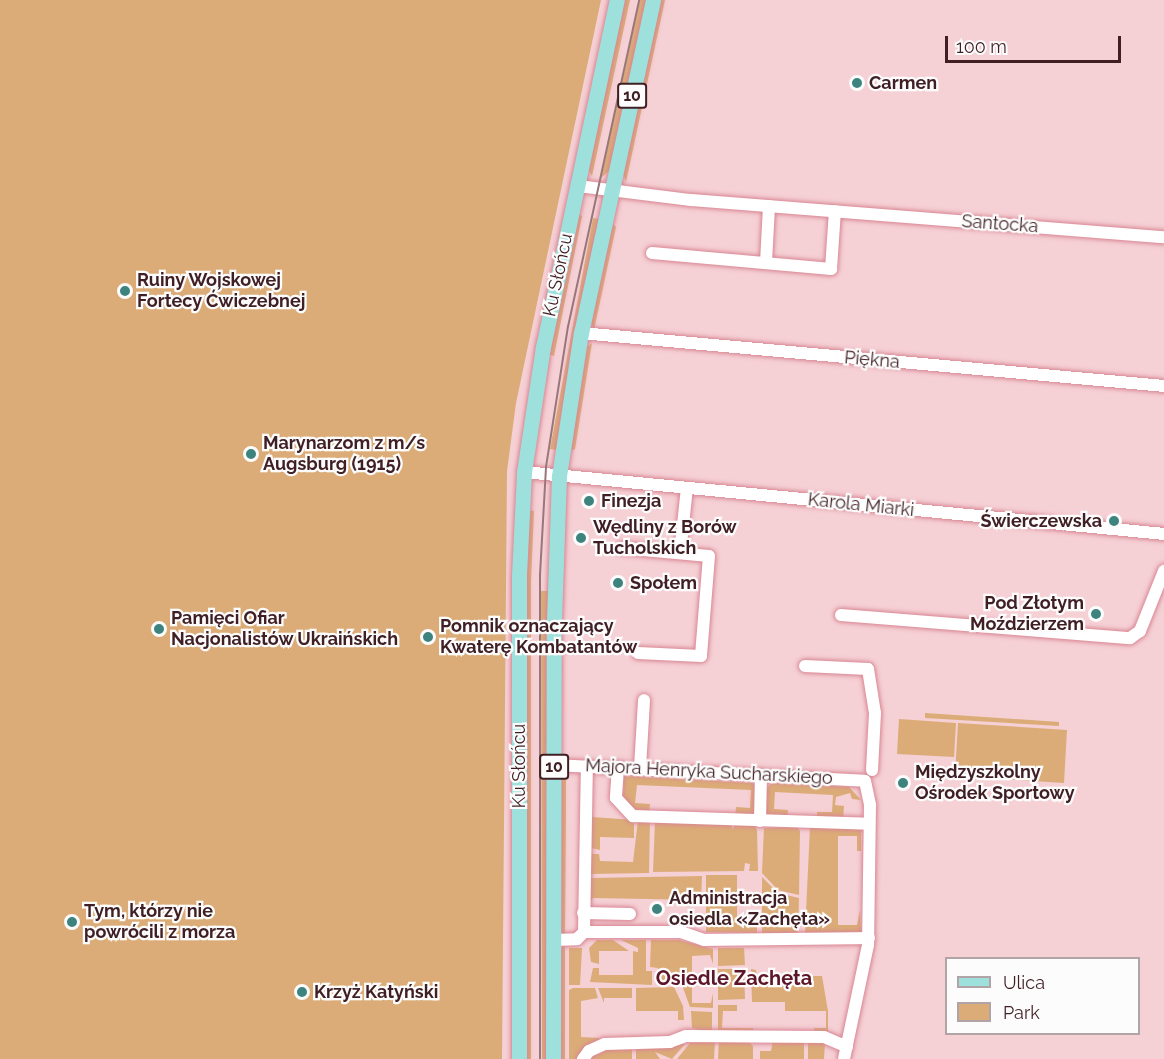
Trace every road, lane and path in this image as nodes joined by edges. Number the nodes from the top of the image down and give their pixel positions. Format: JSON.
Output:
{"nodes":[{"id":1,"x":617,"y":0,"type":"edge"},
{"id":2,"x":653,"y":0,"type":"edge"},
{"id":3,"x":578,"y":186,"type":"junction"},
{"id":4,"x":611,"y":192,"type":"junction"},
{"id":5,"x":769,"y":206,"type":"junction"},
{"id":6,"x":835,"y":211,"type":"junction"},
{"id":7,"x":1164,"y":237,"type":"edge"},
{"id":8,"x":652,"y":253,"type":"dead end"},
{"id":9,"x":766,"y":262,"type":"junction"},
{"id":10,"x":580,"y":333,"type":"junction"},
{"id":11,"x":1164,"y":386,"type":"edge"},
{"id":12,"x":524,"y":472,"type":"junction"},
{"id":13,"x":559,"y":476,"type":"junction"},
{"id":14,"x":687,"y":488,"type":"junction"},
{"id":15,"x":1164,"y":534,"type":"edge"},
{"id":16,"x":622,"y":548,"type":"dead end"},
{"id":17,"x":680,"y":553,"type":"junction"},
{"id":18,"x":1164,"y":571,"type":"edge"},
{"id":19,"x":841,"y":615,"type":"dead end"},
{"id":20,"x":638,"y":653,"type":"dead end"},
{"id":21,"x":805,"y":666,"type":"dead end"},
{"id":22,"x":644,"y":700,"type":"dead end"},
{"id":23,"x":554,"y":765,"type":"junction"},
{"id":24,"x":587,"y":766,"type":"junction"},
{"id":25,"x":618,"y":766,"type":"junction"},
{"id":26,"x":640,"y":768,"type":"junction"},
{"id":27,"x":761,"y":775,"type":"junction"},
{"id":28,"x":869,"y":776,"type":"junction"},
{"id":29,"x":760,"y":822,"type":"junction"},
{"id":30,"x":870,"y":824,"type":"junction"},
{"id":31,"x":583,"y":913,"type":"junction"},
{"id":32,"x":630,"y":914,"type":"dead end"},
{"id":33,"x":584,"y":932,"type":"junction"},
{"id":34,"x":868,"y":938,"type":"junction"},
{"id":35,"x":553,"y":940,"type":"junction"},
{"id":36,"x":845,"y":1053,"type":"edge"},
{"id":37,"x":519,"y":1059,"type":"edge"},
{"id":38,"x":554,"y":1059,"type":"edge"},
{"id":39,"x":583,"y":1059,"type":"edge"}],
"edges":[{"from":1,"to":3,"type":"main road","name":"Ku Słońcu","number":"10"},
{"from":2,"to":4,"type":"main road","name":"Ku Słońcu","number":"10"},
{"from":3,"to":4,"type":"street"},
{"from":3,"to":12,"type":"main road","name":"Ku Słońcu","number":"10"},
{"from":4,"to":5,"type":"street","name":"Santocka"},
{"from":4,"to":10,"type":"main road","name":"Ku Słońcu","number":"10"},
{"from":5,"to":6,"type":"street","name":"Santocka"},
{"from":5,"to":9,"type":"street"},
{"from":6,"to":7,"type":"street","name":"Santocka"},
{"from":6,"to":9,"type":"street"},
{"from":8,"to":9,"type":"street"},
{"from":10,"to":11,"type":"street","name":"Piękna"},
{"from":10,"to":13,"type":"main road","name":"Ku Słońcu","number":"10"},
{"from":12,"to":13,"type":"street"},
{"from":12,"to":37,"type":"main road","name":"Ku Słońcu","number":"10"},
{"from":13,"to":14,"type":"street","name":"Karola Miarki"},
{"from":13,"to":23,"type":"main road","name":"Ku Słońcu","number":"10"},
{"from":14,"to":15,"type":"street","name":"Karola Miarki"},
{"from":14,"to":17,"type":"street"},
{"from":16,"to":17,"type":"street"},
{"from":17,"to":20,"type":"street"},
{"from":18,"to":19,"type":"street"},
{"from":21,"to":28,"type":"street"},
{"from":22,"to":26,"type":"street"},
{"from":23,"to":24,"type":"street","name":"Majora Henryka Sucharskiego"},
{"from":23,"to":35,"type":"main road","name":"Ku Słońcu","number":"10"},
{"from":24,"to":25,"type":"street","name":"Majora Henryka Sucharskiego"},
{"from":24,"to":31,"type":"street"},
{"from":25,"to":26,"type":"street","name":"Majora Henryka Sucharskiego"},
{"from":25,"to":29,"type":"street"},
{"from":26,"to":27,"type":"street","name":"Majora Henryka Sucharskiego"},
{"from":27,"to":28,"type":"street","name":"Majora Henryka Sucharskiego"},
{"from":27,"to":29,"type":"street"},
{"from":28,"to":30,"type":"street"},
{"from":29,"to":30,"type":"street"},
{"from":30,"to":34,"type":"street"},
{"from":31,"to":32,"type":"street"},
{"from":31,"to":33,"type":"street"},
{"from":33,"to":34,"type":"street"},
{"from":33,"to":35,"type":"street"},
{"from":34,"to":36,"type":"street"},
{"from":35,"to":38,"type":"main road","name":"Ku Słońcu","number":"10"},
{"from":36,"to":39,"type":"street"}]}
